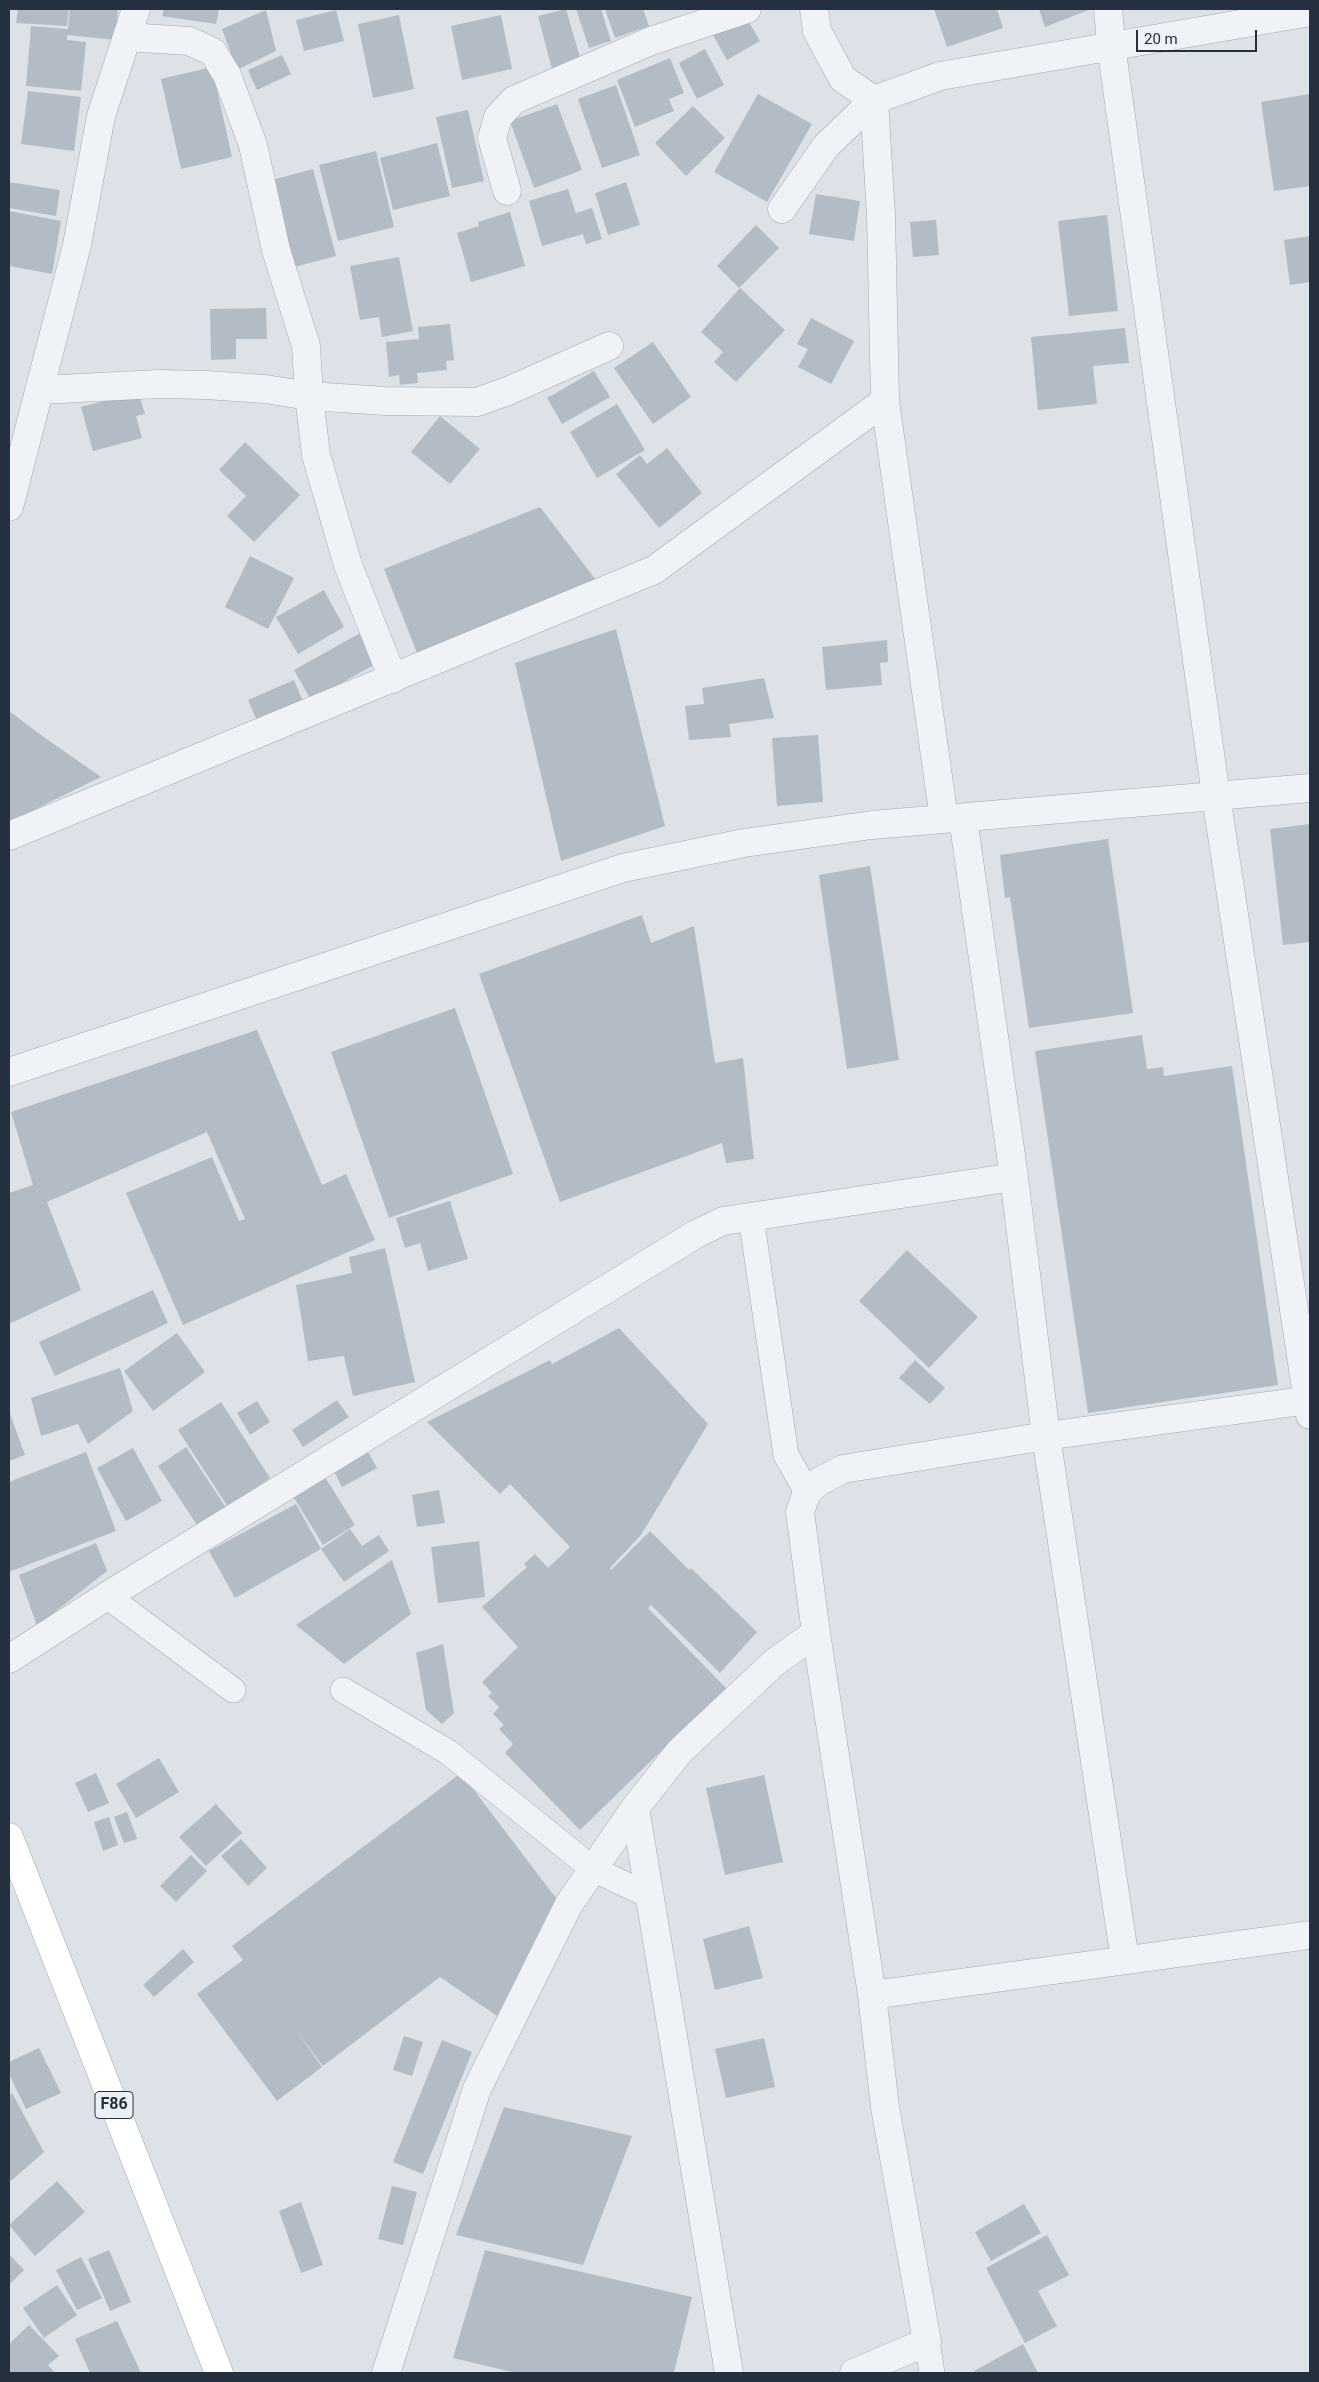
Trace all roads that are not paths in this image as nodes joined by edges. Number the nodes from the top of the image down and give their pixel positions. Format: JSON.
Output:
{"nodes":[{"id":1,"x":136,"y":9,"type":"edge"},
{"id":2,"x":747,"y":9,"type":"edge"},
{"id":3,"x":814,"y":9,"type":"edge"},
{"id":4,"x":1108,"y":9,"type":"edge"},
{"id":5,"x":1310,"y":12,"type":"edge"},
{"id":6,"x":127,"y":36,"type":"junction"},
{"id":7,"x":1111,"y":45,"type":"junction"},
{"id":8,"x":874,"y":100,"type":"junction"},
{"id":9,"x":507,"y":191,"type":"dead end"},
{"id":10,"x":782,"y":209,"type":"dead end"},
{"id":11,"x":609,"y":346,"type":"dead end"},
{"id":12,"x":41,"y":390,"type":"junction"},
{"id":13,"x":308,"y":396,"type":"junction"},
{"id":14,"x":886,"y":401,"type":"junction"},
{"id":15,"x":9,"y":507,"type":"edge"},
{"id":16,"x":393,"y":679,"type":"junction"},
{"id":17,"x":1310,"y":788,"type":"edge"},
{"id":18,"x":1216,"y":796,"type":"junction"},
{"id":19,"x":954,"y":818,"type":"junction"},
{"id":20,"x":9,"y":836,"type":"edge"},
{"id":21,"x":9,"y":1072,"type":"edge"},
{"id":22,"x":1014,"y":1177,"type":"junction"},
{"id":23,"x":750,"y":1217,"type":"junction"},
{"id":24,"x":1310,"y":1405,"type":"edge"},
{"id":25,"x":1046,"y":1436,"type":"junction"},
{"id":26,"x":807,"y":1492,"type":"junction"},
{"id":27,"x":107,"y":1596,"type":"junction"},
{"id":28,"x":816,"y":1633,"type":"junction"},
{"id":29,"x":9,"y":1659,"type":"edge"},
{"id":30,"x":232,"y":1690,"type":"dead end"},
{"id":31,"x":343,"y":1690,"type":"dead end"},
{"id":32,"x":635,"y":1808,"type":"junction"},
{"id":33,"x":9,"y":1837,"type":"edge"},
{"id":34,"x":593,"y":1869,"type":"junction"},
{"id":35,"x":650,"y":1896,"type":"junction"},
{"id":36,"x":1310,"y":1935,"type":"edge"},
{"id":37,"x":1125,"y":1960,"type":"junction"},
{"id":38,"x":872,"y":1995,"type":"junction"},
{"id":39,"x":927,"y":2342,"type":"junction"},
{"id":40,"x":219,"y":2373,"type":"edge"},
{"id":41,"x":386,"y":2373,"type":"edge"},
{"id":42,"x":729,"y":2373,"type":"edge"},
{"id":43,"x":854,"y":2373,"type":"edge"},
{"id":44,"x":932,"y":2373,"type":"edge"}],
"edges":[{"from":1,"to":6,"type":"street"},
{"from":2,"to":9,"type":"street"},
{"from":3,"to":8,"type":"street"},
{"from":4,"to":7,"type":"street"},
{"from":5,"to":7,"type":"street"},
{"from":6,"to":12,"type":"street"},
{"from":6,"to":13,"type":"street"},
{"from":7,"to":8,"type":"street"},
{"from":7,"to":18,"type":"street"},
{"from":8,"to":10,"type":"street"},
{"from":8,"to":14,"type":"street"},
{"from":11,"to":13,"type":"street"},
{"from":12,"to":13,"type":"street"},
{"from":12,"to":15,"type":"street"},
{"from":13,"to":16,"type":"street"},
{"from":14,"to":16,"type":"street"},
{"from":14,"to":19,"type":"street"},
{"from":16,"to":20,"type":"street"},
{"from":17,"to":18,"type":"street"},
{"from":18,"to":19,"type":"street"},
{"from":18,"to":24,"type":"street"},
{"from":19,"to":21,"type":"street"},
{"from":19,"to":22,"type":"street"},
{"from":22,"to":23,"type":"street"},
{"from":22,"to":25,"type":"street"},
{"from":23,"to":26,"type":"lane"},
{"from":23,"to":27,"type":"street"},
{"from":24,"to":25,"type":"street"},
{"from":25,"to":26,"type":"street"},
{"from":25,"to":37,"type":"street"},
{"from":26,"to":28,"type":"street"},
{"from":27,"to":29,"type":"street"},
{"from":27,"to":30,"type":"lane"},
{"from":28,"to":32,"type":"street"},
{"from":28,"to":38,"type":"street"},
{"from":31,"to":34,"type":"lane"},
{"from":32,"to":34,"type":"street"},
{"from":32,"to":35,"type":"street"},
{"from":33,"to":40,"type":"main road","number":"F86"},
{"from":34,"to":35,"type":"lane"},
{"from":34,"to":41,"type":"street"},
{"from":35,"to":42,"type":"street"},
{"from":36,"to":37,"type":"street"},
{"from":37,"to":38,"type":"street"},
{"from":38,"to":39,"type":"street"},
{"from":39,"to":43,"type":"street"},
{"from":39,"to":44,"type":"lane"}]}
